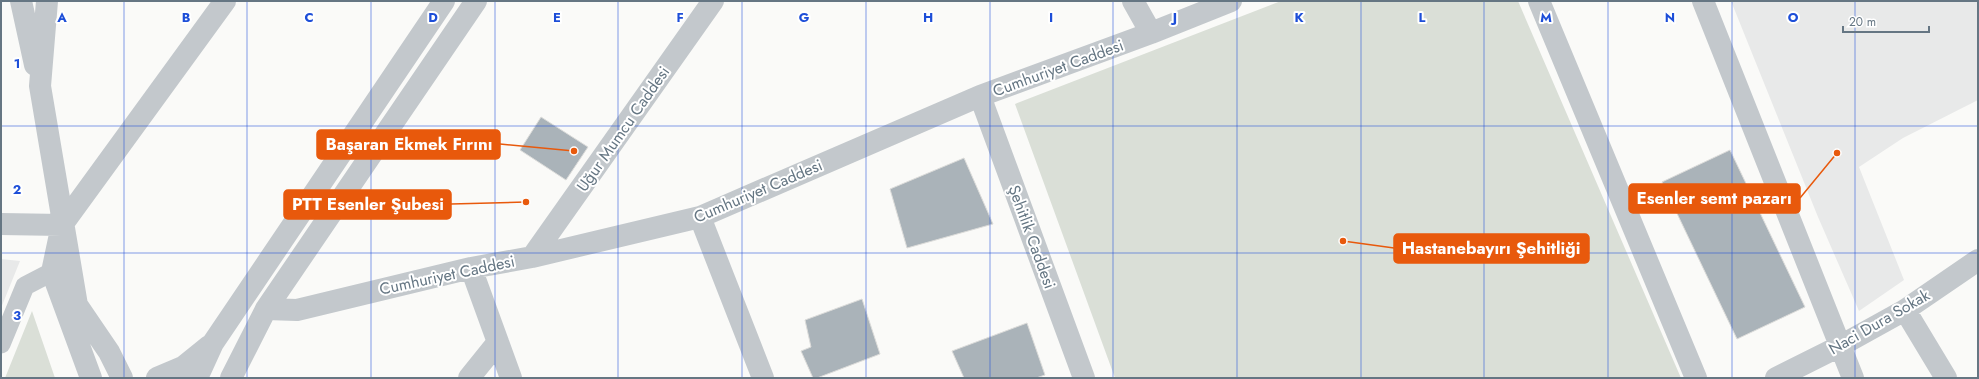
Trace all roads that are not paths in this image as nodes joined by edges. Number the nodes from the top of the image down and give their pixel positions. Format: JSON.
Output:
{"nodes":[{"id":1,"x":21,"y":1,"type":"edge"},
{"id":2,"x":47,"y":1,"type":"edge"},
{"id":3,"x":225,"y":1,"type":"edge"},
{"id":4,"x":444,"y":1,"type":"edge"},
{"id":5,"x":476,"y":1,"type":"edge"},
{"id":6,"x":714,"y":1,"type":"edge"},
{"id":7,"x":1133,"y":1,"type":"edge"},
{"id":8,"x":1231,"y":1,"type":"edge"},
{"id":9,"x":1539,"y":1,"type":"edge"},
{"id":10,"x":1703,"y":1,"type":"edge"},
{"id":11,"x":1151,"y":33,"type":"junction"},
{"id":12,"x":40,"y":86,"type":"junction"},
{"id":13,"x":980,"y":96,"type":"junction"},
{"id":14,"x":700,"y":217,"type":"junction"},
{"id":15,"x":1,"y":224,"type":"edge"},
{"id":16,"x":62,"y":225,"type":"junction"},
{"id":17,"x":532,"y":257,"type":"junction"},
{"id":18,"x":1978,"y":260,"type":"edge"},
{"id":19,"x":471,"y":268,"type":"junction"},
{"id":20,"x":52,"y":272,"type":"junction"},
{"id":21,"x":266,"y":309,"type":"junction"},
{"id":22,"x":1905,"y":310,"type":"junction"},
{"id":23,"x":498,"y":342,"type":"junction"},
{"id":24,"x":213,"y":343,"type":"junction"},
{"id":25,"x":1,"y":344,"type":"edge"},
{"id":26,"x":1840,"y":346,"type":"junction"},
{"id":27,"x":108,"y":352,"type":"junction"},
{"id":28,"x":91,"y":378,"type":"edge"},
{"id":29,"x":122,"y":378,"type":"edge"},
{"id":30,"x":133,"y":378,"type":"edge"},
{"id":31,"x":157,"y":378,"type":"edge"},
{"id":32,"x":197,"y":378,"type":"edge"},
{"id":33,"x":231,"y":378,"type":"edge"},
{"id":34,"x":469,"y":378,"type":"edge"},
{"id":35,"x":511,"y":378,"type":"edge"},
{"id":36,"x":763,"y":378,"type":"edge"},
{"id":37,"x":1084,"y":378,"type":"edge"},
{"id":38,"x":1696,"y":378,"type":"edge"},
{"id":39,"x":1776,"y":378,"type":"edge"},
{"id":40,"x":1853,"y":378,"type":"edge"},
{"id":41,"x":1946,"y":378,"type":"edge"}],
"edges":[{"from":1,"to":12,"type":"street"},
{"from":2,"to":12,"type":"street"},
{"from":3,"to":16,"type":"street"},
{"from":4,"to":24,"type":"street"},
{"from":5,"to":21,"type":"street"},
{"from":6,"to":17,"type":"street","name":"Uğur Mumcu Caddesi"},
{"from":7,"to":11,"type":"street"},
{"from":8,"to":11,"type":"street","name":"Cumhuriyet Caddesi"},
{"from":9,"to":38,"type":"street"},
{"from":10,"to":26,"type":"street"},
{"from":11,"to":13,"type":"street","name":"Cumhuriyet Caddesi"},
{"from":12,"to":16,"type":"street"},
{"from":13,"to":14,"type":"street","name":"Cumhuriyet Caddesi"},
{"from":13,"to":37,"type":"street","name":"Şehitlik Caddesi"},
{"from":14,"to":17,"type":"street","name":"Cumhuriyet Caddesi"},
{"from":14,"to":36,"type":"street"},
{"from":15,"to":16,"type":"street"},
{"from":16,"to":20,"type":"street"},
{"from":16,"to":27,"type":"street"},
{"from":17,"to":19,"type":"street","name":"Cumhuriyet Caddesi"},
{"from":18,"to":22,"type":"street","name":"Naci Dura Sokak"},
{"from":19,"to":21,"type":"street","name":"Cumhuriyet Caddesi"},
{"from":19,"to":23,"type":"street"},
{"from":20,"to":25,"type":"street"},
{"from":20,"to":28,"type":"street"},
{"from":21,"to":33,"type":"street"},
{"from":22,"to":26,"type":"street","name":"Naci Dura Sokak"},
{"from":22,"to":41,"type":"street"},
{"from":23,"to":34,"type":"street"},
{"from":23,"to":35,"type":"street"},
{"from":24,"to":31,"type":"street"},
{"from":24,"to":32,"type":"street"},
{"from":26,"to":39,"type":"street","name":"Naci Dura Sokak"},
{"from":26,"to":40,"type":"street"},
{"from":27,"to":29,"type":"street"},
{"from":27,"to":30,"type":"street"}]}
